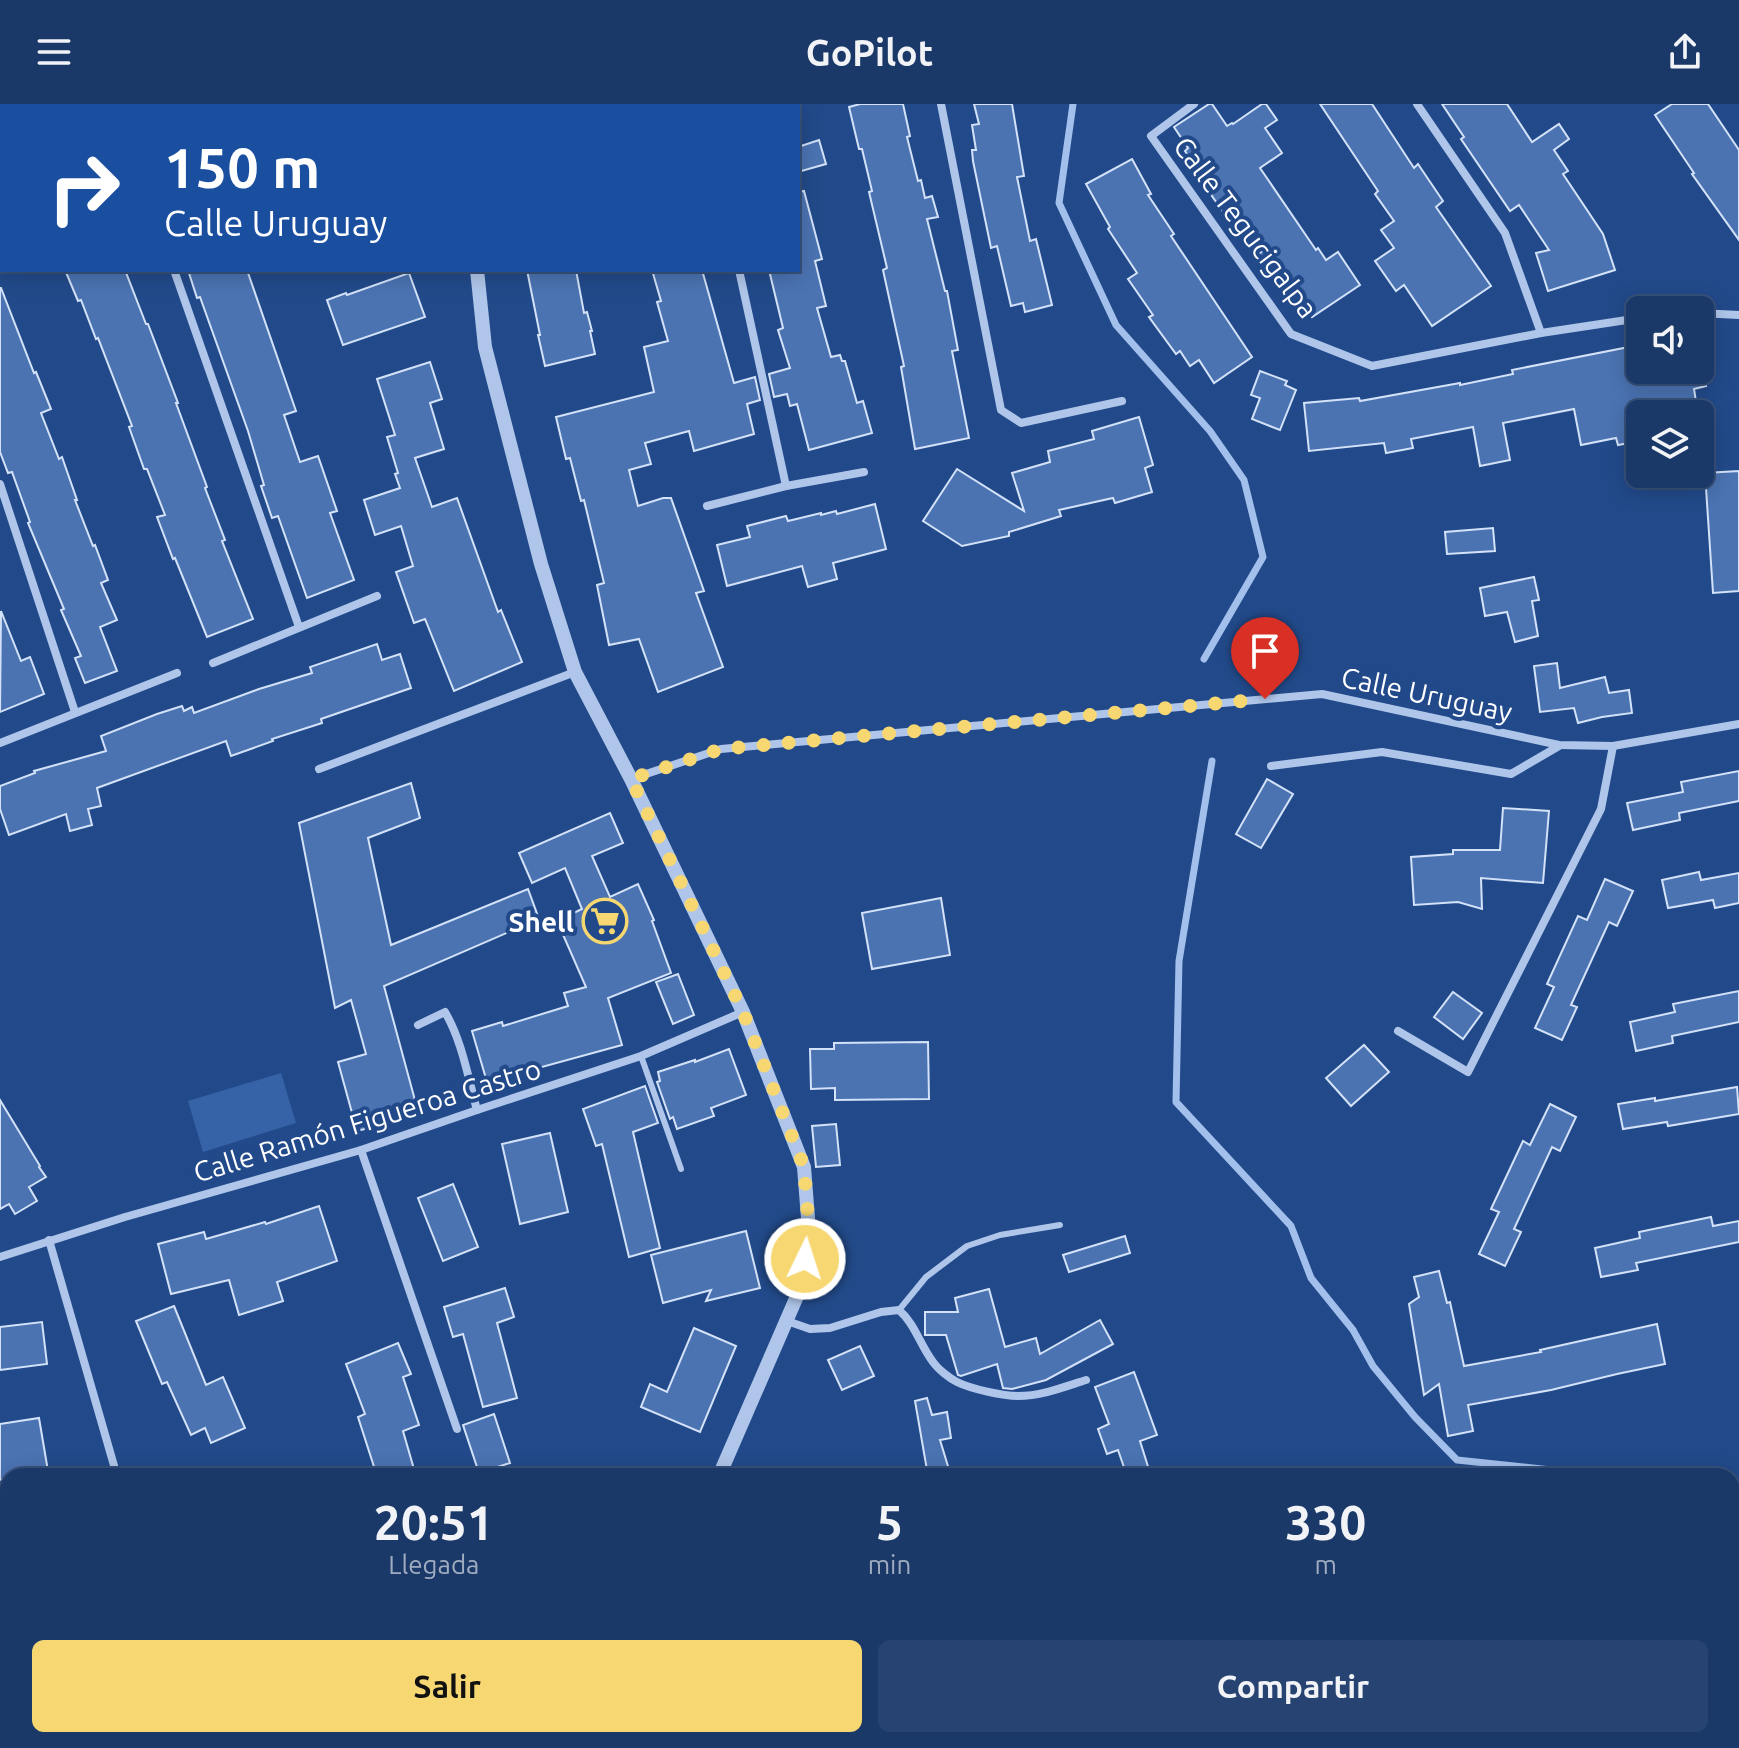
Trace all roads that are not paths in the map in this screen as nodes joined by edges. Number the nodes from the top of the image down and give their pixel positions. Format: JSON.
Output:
{"nodes":[{"id":1,"x":941,"y":104,"type":"edge"},
{"id":2,"x":1194,"y":104,"type":"edge"},
{"id":3,"x":1417,"y":104,"type":"edge"},
{"id":4,"x":175,"y":272,"type":"edge"},
{"id":5,"x":477,"y":272,"type":"edge"},
{"id":6,"x":739,"y":272,"type":"edge"},
{"id":7,"x":1714,"y":314,"type":"edge"},
{"id":8,"x":1739,"y":315,"type":"edge"},
{"id":9,"x":1626,"y":320,"type":"edge"},
{"id":10,"x":1541,"y":333,"type":"junction"},
{"id":11,"x":1122,"y":401,"type":"dead end"},
{"id":12,"x":864,"y":472,"type":"dead end"},
{"id":13,"x":0,"y":484,"type":"edge"},
{"id":14,"x":786,"y":486,"type":"junction"},
{"id":15,"x":707,"y":506,"type":"dead end"},
{"id":16,"x":377,"y":596,"type":"dead end"},
{"id":17,"x":299,"y":627,"type":"junction"},
{"id":18,"x":213,"y":663,"type":"dead end"},
{"id":19,"x":575,"y":672,"type":"junction"},
{"id":20,"x":177,"y":673,"type":"dead end"},
{"id":21,"x":75,"y":712,"type":"junction"},
{"id":22,"x":1739,"y":724,"type":"edge"},
{"id":23,"x":0,"y":743,"type":"edge"},
{"id":24,"x":1559,"y":745,"type":"junction"},
{"id":25,"x":1613,"y":746,"type":"junction"},
{"id":26,"x":1271,"y":766,"type":"dead end"},
{"id":27,"x":319,"y":769,"type":"dead end"},
{"id":28,"x":631,"y":779,"type":"junction"},
{"id":29,"x":743,"y":1012,"type":"junction"},
{"id":30,"x":418,"y":1025,"type":"dead end"},
{"id":31,"x":1398,"y":1031,"type":"dead end"},
{"id":32,"x":641,"y":1056,"type":"junction"},
{"id":33,"x":477,"y":1110,"type":"junction"},
{"id":34,"x":361,"y":1150,"type":"junction"},
{"id":35,"x":681,"y":1169,"type":"dead end"},
{"id":36,"x":1060,"y":1225,"type":"dead end"},
{"id":37,"x":49,"y":1240,"type":"junction"},
{"id":38,"x":0,"y":1257,"type":"edge"},
{"id":39,"x":899,"y":1310,"type":"junction"},
{"id":40,"x":787,"y":1321,"type":"junction"},
{"id":41,"x":1086,"y":1380,"type":"dead end"},
{"id":42,"x":457,"y":1429,"type":"dead end"},
{"id":43,"x":115,"y":1468,"type":"edge"},
{"id":44,"x":723,"y":1468,"type":"edge"}],
"edges":[{"from":1,"to":11,"type":"street"},
{"from":2,"to":10,"type":"street","name":"Calle Tegucigalpa"},
{"from":3,"to":10,"type":"street"},
{"from":4,"to":17,"type":"street"},
{"from":5,"to":19,"type":"street"},
{"from":6,"to":14,"type":"street"},
{"from":7,"to":8,"type":"street"},
{"from":9,"to":10,"type":"street","name":"Calle Tegucigalpa"},
{"from":12,"to":14,"type":"street"},
{"from":13,"to":21,"type":"street"},
{"from":14,"to":15,"type":"street"},
{"from":16,"to":17,"type":"street"},
{"from":17,"to":18,"type":"street"},
{"from":19,"to":27,"type":"street"},
{"from":19,"to":28,"type":"street"},
{"from":20,"to":21,"type":"street"},
{"from":21,"to":23,"type":"street"},
{"from":22,"to":25,"type":"street","name":"Calle Uruguay"},
{"from":24,"to":25,"type":"street","name":"Calle Uruguay"},
{"from":24,"to":26,"type":"street"},
{"from":24,"to":28,"type":"street","name":"Calle Uruguay"},
{"from":25,"to":31,"type":"street"},
{"from":28,"to":29,"type":"street"},
{"from":29,"to":32,"type":"street","name":"Calle Ramón Figueroa Castro"},
{"from":29,"to":40,"type":"street"},
{"from":30,"to":33,"type":"street"},
{"from":32,"to":33,"type":"street","name":"Calle Ramón Figueroa Castro"},
{"from":32,"to":35,"type":"lane"},
{"from":33,"to":34,"type":"street","name":"Calle Ramón Figueroa Castro"},
{"from":34,"to":37,"type":"street","name":"Calle Ramón Figueroa Castro"},
{"from":34,"to":42,"type":"street"},
{"from":36,"to":39,"type":"lane"},
{"from":37,"to":38,"type":"street","name":"Calle Ramón Figueroa Castro"},
{"from":37,"to":43,"type":"street"},
{"from":39,"to":40,"type":"street"},
{"from":39,"to":41,"type":"street"},
{"from":40,"to":44,"type":"street"}]}
